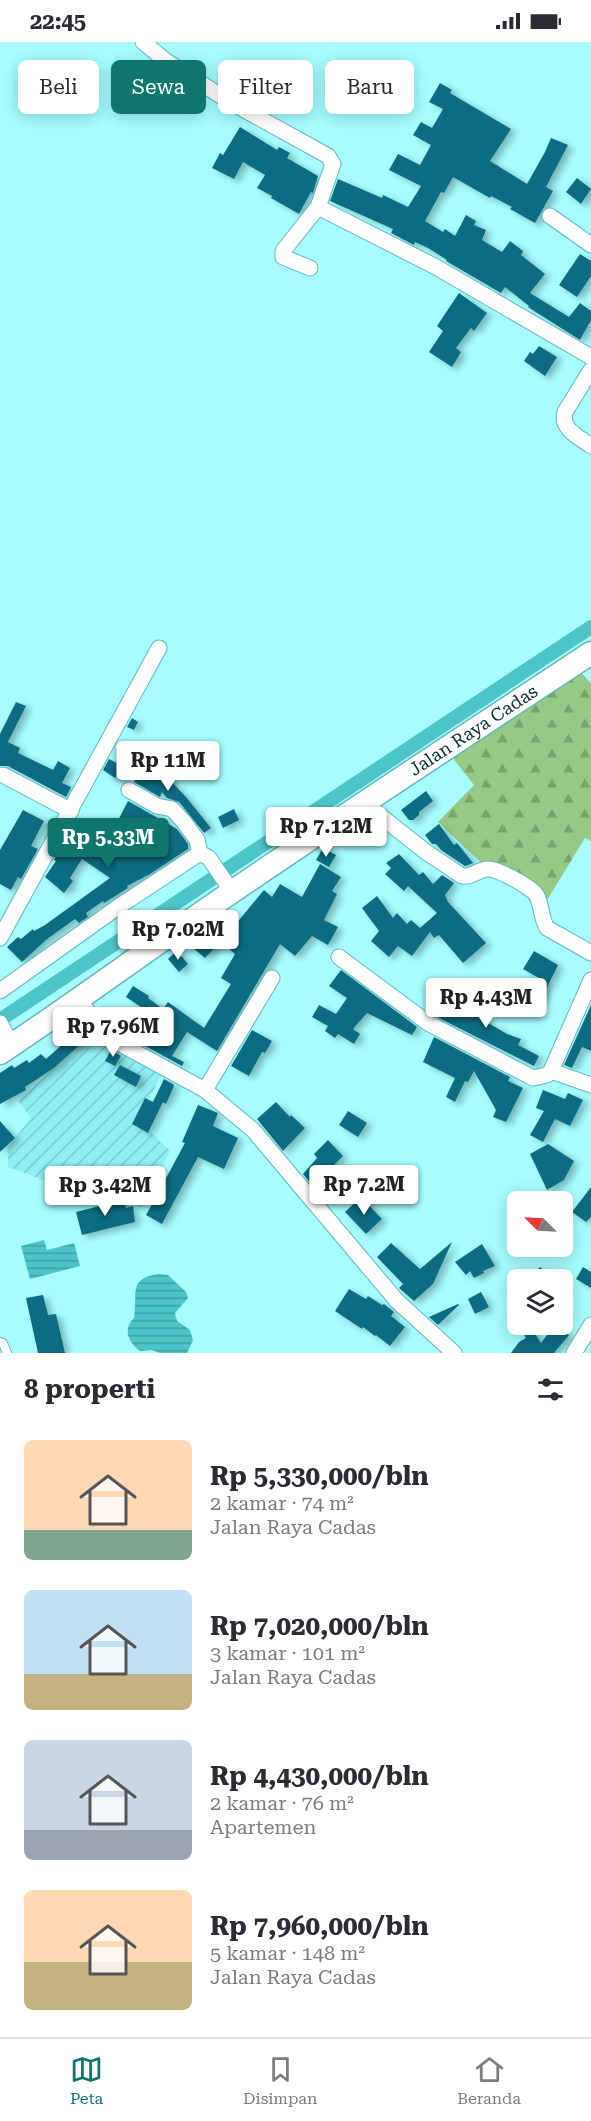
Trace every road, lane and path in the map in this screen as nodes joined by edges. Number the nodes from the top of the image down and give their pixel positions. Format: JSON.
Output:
{"nodes":[{"id":1,"x":143,"y":42,"type":"edge"},
{"id":2,"x":318,"y":207,"type":"junction"},
{"id":3,"x":550,"y":216,"type":"dead end"},
{"id":4,"x":591,"y":245,"type":"edge"},
{"id":5,"x":310,"y":268,"type":"dead end"},
{"id":6,"x":591,"y":357,"type":"edge"},
{"id":7,"x":591,"y":370,"type":"edge"},
{"id":8,"x":591,"y":446,"type":"edge"},
{"id":9,"x":159,"y":648,"type":"dead end"},
{"id":10,"x":591,"y":653,"type":"edge"},
{"id":11,"x":3,"y":775,"type":"dead end"},
{"id":12,"x":129,"y":790,"type":"dead end"},
{"id":13,"x":364,"y":803,"type":"junction"},
{"id":14,"x":71,"y":811,"type":"junction"},
{"id":15,"x":205,"y":856,"type":"junction"},
{"id":16,"x":230,"y":889,"type":"junction"},
{"id":17,"x":0,"y":938,"type":"edge"},
{"id":18,"x":591,"y":954,"type":"edge"},
{"id":19,"x":339,"y":957,"type":"dead end"},
{"id":20,"x":272,"y":978,"type":"dead end"},
{"id":21,"x":591,"y":980,"type":"edge"},
{"id":22,"x":0,"y":991,"type":"edge"},
{"id":23,"x":80,"y":1000,"type":"junction"},
{"id":24,"x":0,"y":1023,"type":"edge"},
{"id":25,"x":7,"y":1045,"type":"edge"},
{"id":26,"x":551,"y":1071,"type":"junction"},
{"id":27,"x":591,"y":1085,"type":"edge"},
{"id":28,"x":205,"y":1090,"type":"junction"},
{"id":29,"x":591,"y":1324,"type":"edge"},
{"id":30,"x":0,"y":1342,"type":"edge"},
{"id":31,"x":7,"y":1353,"type":"edge"},
{"id":32,"x":454,"y":1353,"type":"edge"},
{"id":33,"x":574,"y":1353,"type":"edge"}],
"edges":[{"from":1,"to":2,"type":"street"},
{"from":2,"to":5,"type":"street"},
{"from":2,"to":6,"type":"street"},
{"from":3,"to":4,"type":"street"},
{"from":7,"to":8,"type":"street"},
{"from":9,"to":14,"type":"street"},
{"from":10,"to":13,"type":"street","name":"Jalan Raya Cadas"},
{"from":11,"to":14,"type":"street"},
{"from":12,"to":15,"type":"street"},
{"from":13,"to":16,"type":"street","name":"Jalan Raya Cadas"},
{"from":13,"to":18,"type":"street"},
{"from":14,"to":17,"type":"street"},
{"from":15,"to":16,"type":"street"},
{"from":15,"to":22,"type":"street"},
{"from":16,"to":23,"type":"street","name":"Jalan Raya Cadas"},
{"from":19,"to":26,"type":"street"},
{"from":20,"to":28,"type":"street"},
{"from":21,"to":26,"type":"street"},
{"from":23,"to":25,"type":"street","name":"Jalan Raya Cadas"},
{"from":23,"to":28,"type":"street"},
{"from":24,"to":25,"type":"street"},
{"from":26,"to":27,"type":"street"},
{"from":28,"to":32,"type":"street"},
{"from":29,"to":33,"type":"street"},
{"from":30,"to":31,"type":"lane"}]}
